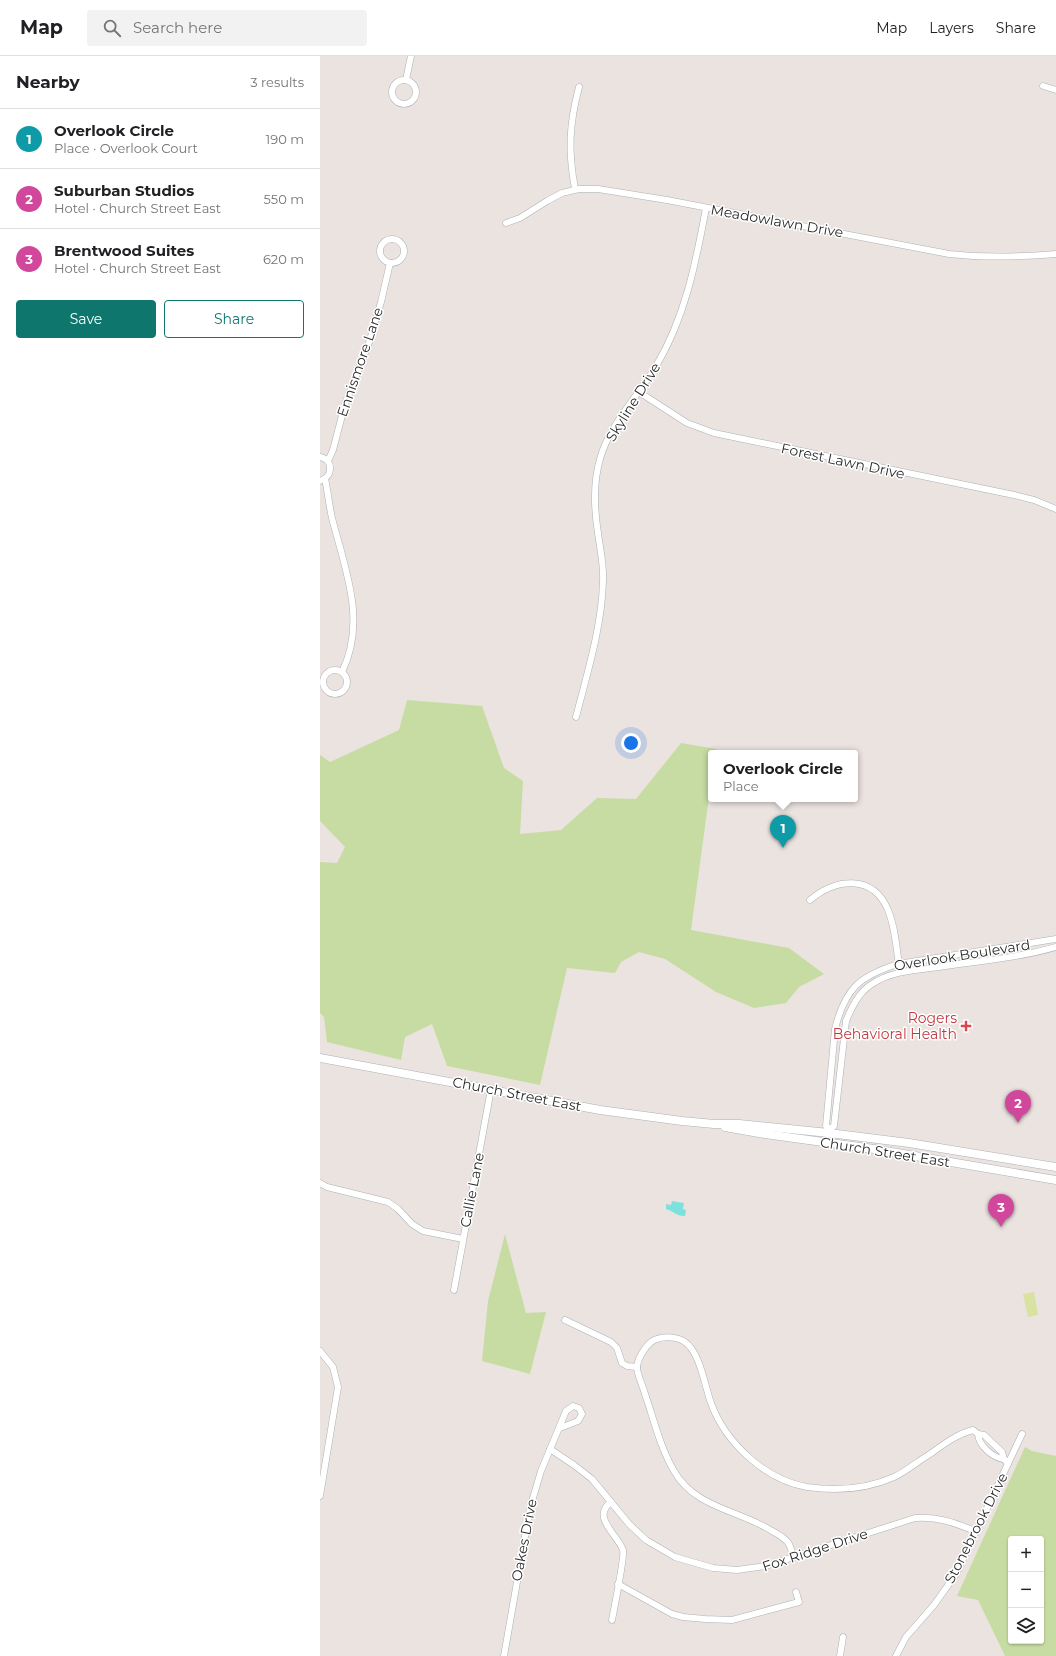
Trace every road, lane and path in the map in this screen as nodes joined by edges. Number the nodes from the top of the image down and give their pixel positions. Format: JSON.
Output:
{"nodes":[{"id":1,"x":411,"y":56,"type":"edge"},
{"id":2,"x":406,"y":80,"type":"junction"},
{"id":3,"x":1043,"y":86,"type":"dead end"},
{"id":4,"x":578,"y":87,"type":"dead end"},
{"id":5,"x":1056,"y":90,"type":"edge"},
{"id":6,"x":575,"y":189,"type":"junction"},
{"id":7,"x":706,"y":208,"type":"junction"},
{"id":8,"x":506,"y":223,"type":"dead end"},
{"id":9,"x":1056,"y":254,"type":"edge"},
{"id":10,"x":390,"y":263,"type":"dead end"},
{"id":11,"x":639,"y":392,"type":"junction"},
{"id":12,"x":320,"y":457,"type":"edge"},
{"id":13,"x":328,"y":461,"type":"junction"},
{"id":14,"x":323,"y":480,"type":"edge"},
{"id":15,"x":1056,"y":509,"type":"edge"},
{"id":16,"x":342,"y":672,"type":"junction"},
{"id":17,"x":576,"y":717,"type":"dead end"},
{"id":18,"x":810,"y":900,"type":"dead end"},
{"id":19,"x":1056,"y":939,"type":"edge"},
{"id":20,"x":1056,"y":947,"type":"edge"},
{"id":21,"x":898,"y":964,"type":"junction"},
{"id":22,"x":899,"y":973,"type":"junction"},
{"id":23,"x":320,"y":1058,"type":"edge"},
{"id":24,"x":491,"y":1089,"type":"junction"},
{"id":25,"x":714,"y":1124,"type":"junction"},
{"id":26,"x":829,"y":1131,"type":"junction"},
{"id":27,"x":1056,"y":1167,"type":"edge"},
{"id":28,"x":1056,"y":1180,"type":"edge"},
{"id":29,"x":320,"y":1183,"type":"edge"},
{"id":30,"x":463,"y":1240,"type":"junction"},
{"id":31,"x":454,"y":1290,"type":"dead end"},
{"id":32,"x":564,"y":1320,"type":"dead end"},
{"id":33,"x":320,"y":1351,"type":"edge"},
{"id":34,"x":637,"y":1367,"type":"junction"},
{"id":35,"x":560,"y":1428,"type":"dead end"},
{"id":36,"x":1022,"y":1434,"type":"dead end"},
{"id":37,"x":550,"y":1449,"type":"junction"},
{"id":38,"x":1006,"y":1462,"type":"junction"},
{"id":39,"x":320,"y":1496,"type":"edge"},
{"id":40,"x":611,"y":1502,"type":"junction"},
{"id":41,"x":976,"y":1531,"type":"junction"},
{"id":42,"x":793,"y":1557,"type":"junction"},
{"id":43,"x":618,"y":1584,"type":"junction"},
{"id":44,"x":796,"y":1592,"type":"dead end"},
{"id":45,"x":612,"y":1620,"type":"dead end"},
{"id":46,"x":843,"y":1637,"type":"dead end"},
{"id":47,"x":504,"y":1656,"type":"edge"},
{"id":48,"x":840,"y":1656,"type":"edge"},
{"id":49,"x":896,"y":1656,"type":"edge"}],
"edges":[{"from":1,"to":2,"type":"street"},
{"from":2,"to":2,"type":"street"},
{"from":3,"to":5,"type":"street"},
{"from":4,"to":6,"type":"street"},
{"from":6,"to":7,"type":"street","name":"Meadowlawn Drive"},
{"from":6,"to":8,"type":"street","name":"Meadowlawn Drive"},
{"from":7,"to":9,"type":"street","name":"Meadowlawn Drive"},
{"from":7,"to":11,"type":"street","name":"Skyline Drive"},
{"from":10,"to":13,"type":"street","name":"Ennismore Lane"},
{"from":11,"to":15,"type":"street","name":"Forest Lawn Drive"},
{"from":11,"to":17,"type":"street","name":"Skyline Drive"},
{"from":12,"to":13,"type":"street"},
{"from":13,"to":14,"type":"street","name":"Ennismore Lane"},
{"from":14,"to":16,"type":"street"},
{"from":16,"to":16,"type":"street"},
{"from":18,"to":21,"type":"street"},
{"from":19,"to":21,"type":"street","name":"Overlook Boulevard"},
{"from":20,"to":22,"type":"street","name":"Overlook Boulevard"},
{"from":21,"to":22,"type":"street"},
{"from":21,"to":26,"type":"street","name":"Overlook Boulevard"},
{"from":22,"to":26,"type":"street","name":"Overlook Boulevard"},
{"from":23,"to":24,"type":"main road","name":"Church Street East"},
{"from":24,"to":25,"type":"main road","name":"Church Street East"},
{"from":24,"to":30,"type":"street","name":"Callie Lane"},
{"from":25,"to":26,"type":"main road","name":"Church Street East"},
{"from":25,"to":28,"type":"main road","name":"Church Street East"},
{"from":26,"to":27,"type":"main road","name":"Church Street East"},
{"from":29,"to":30,"type":"street"},
{"from":30,"to":31,"type":"street","name":"Callie Lane"},
{"from":32,"to":34,"type":"street"},
{"from":33,"to":39,"type":"street"},
{"from":34,"to":38,"type":"street"},
{"from":34,"to":42,"type":"street"},
{"from":35,"to":37,"type":"street","name":"Oakes Drive"},
{"from":36,"to":38,"type":"street","name":"Stonebrook Drive"},
{"from":37,"to":40,"type":"street","name":"Fox Ridge Drive"},
{"from":37,"to":47,"type":"street","name":"Oakes Drive"},
{"from":38,"to":41,"type":"street","name":"Stonebrook Drive"},
{"from":40,"to":42,"type":"street","name":"Fox Ridge Drive"},
{"from":40,"to":43,"type":"street"},
{"from":41,"to":42,"type":"street","name":"Fox Ridge Drive"},
{"from":41,"to":49,"type":"street","name":"Stonebrook Drive"},
{"from":43,"to":44,"type":"street"},
{"from":43,"to":45,"type":"street"},
{"from":46,"to":48,"type":"street"}]}
